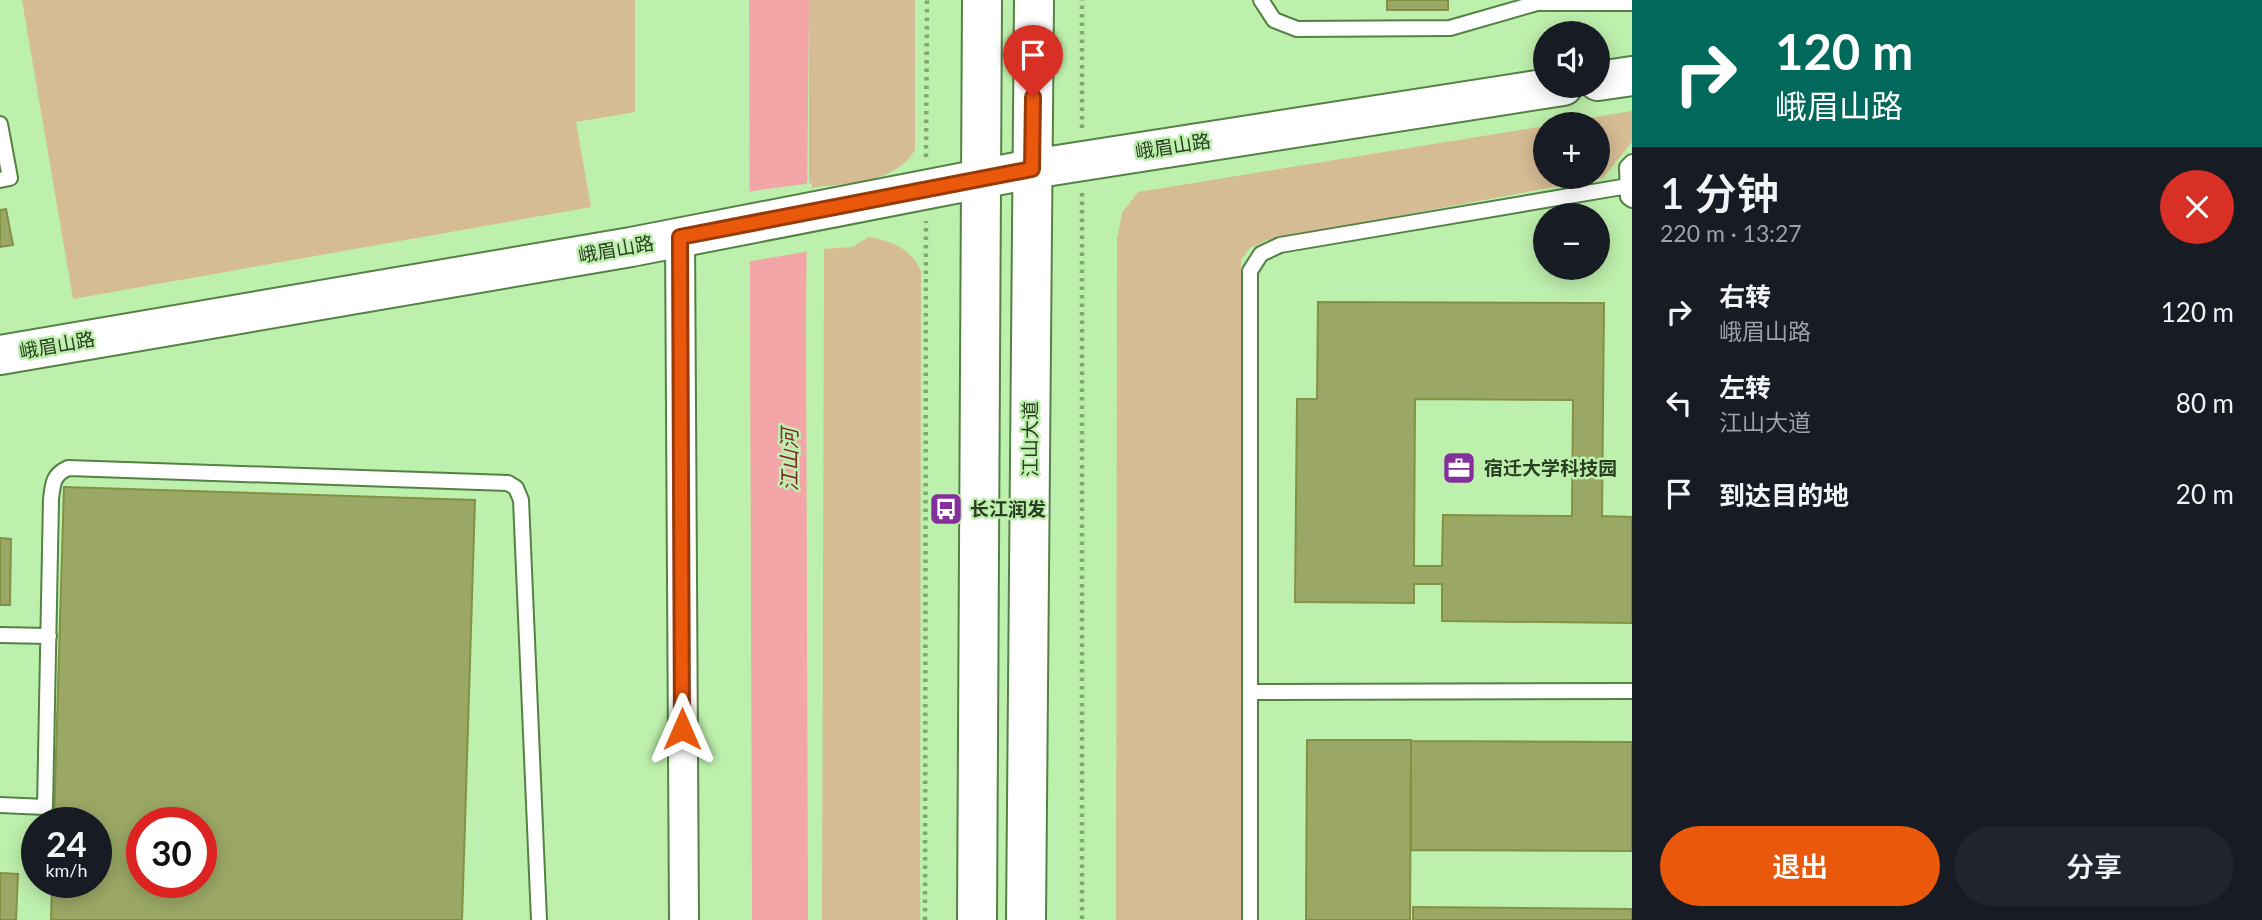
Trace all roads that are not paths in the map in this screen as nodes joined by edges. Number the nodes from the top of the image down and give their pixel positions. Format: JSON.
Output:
{"nodes":[{"id":1,"x":982,"y":0,"type":"edge"},
{"id":2,"x":1034,"y":0,"type":"edge"},
{"id":3,"x":1261,"y":0,"type":"edge"},
{"id":4,"x":1632,"y":3,"type":"edge"},
{"id":5,"x":1533,"y":91,"type":"edge"},
{"id":6,"x":0,"y":124,"type":"edge"},
{"id":7,"x":1632,"y":162,"type":"edge"},
{"id":8,"x":1032,"y":169,"type":"junction"},
{"id":9,"x":0,"y":180,"type":"edge"},
{"id":10,"x":981,"y":180,"type":"junction"},
{"id":11,"x":1630,"y":193,"type":"edge"},
{"id":12,"x":680,"y":237,"type":"junction"},
{"id":13,"x":0,"y":355,"type":"edge"},
{"id":14,"x":0,"y":635,"type":"edge"},
{"id":15,"x":49,"y":636,"type":"junction"},
{"id":16,"x":1632,"y":691,"type":"edge"},
{"id":17,"x":1250,"y":692,"type":"junction"},
{"id":18,"x":0,"y":805,"type":"edge"},
{"id":19,"x":539,"y":920,"type":"edge"},
{"id":20,"x":684,"y":920,"type":"edge"},
{"id":21,"x":977,"y":920,"type":"edge"},
{"id":22,"x":1026,"y":920,"type":"edge"},
{"id":23,"x":1250,"y":920,"type":"edge"}],
"edges":[{"from":1,"to":10,"type":"main road"},
{"from":2,"to":8,"type":"main road","name":"江山大道"},
{"from":3,"to":4,"type":"lane"},
{"from":5,"to":8,"type":"main road","name":"峨眉山路"},
{"from":6,"to":9,"type":"lane"},
{"from":7,"to":11,"type":"lane"},
{"from":8,"to":10,"type":"main road","name":"峨眉山路"},
{"from":8,"to":22,"type":"main road","name":"江山大道"},
{"from":10,"to":12,"type":"main road","name":"峨眉山路"},
{"from":10,"to":21,"type":"main road"},
{"from":11,"to":17,"type":"lane"},
{"from":12,"to":13,"type":"main road","name":"峨眉山路"},
{"from":12,"to":20,"type":"street"},
{"from":14,"to":15,"type":"lane"},
{"from":15,"to":18,"type":"lane"},
{"from":15,"to":19,"type":"lane"},
{"from":16,"to":17,"type":"lane"},
{"from":17,"to":23,"type":"lane"}]}
